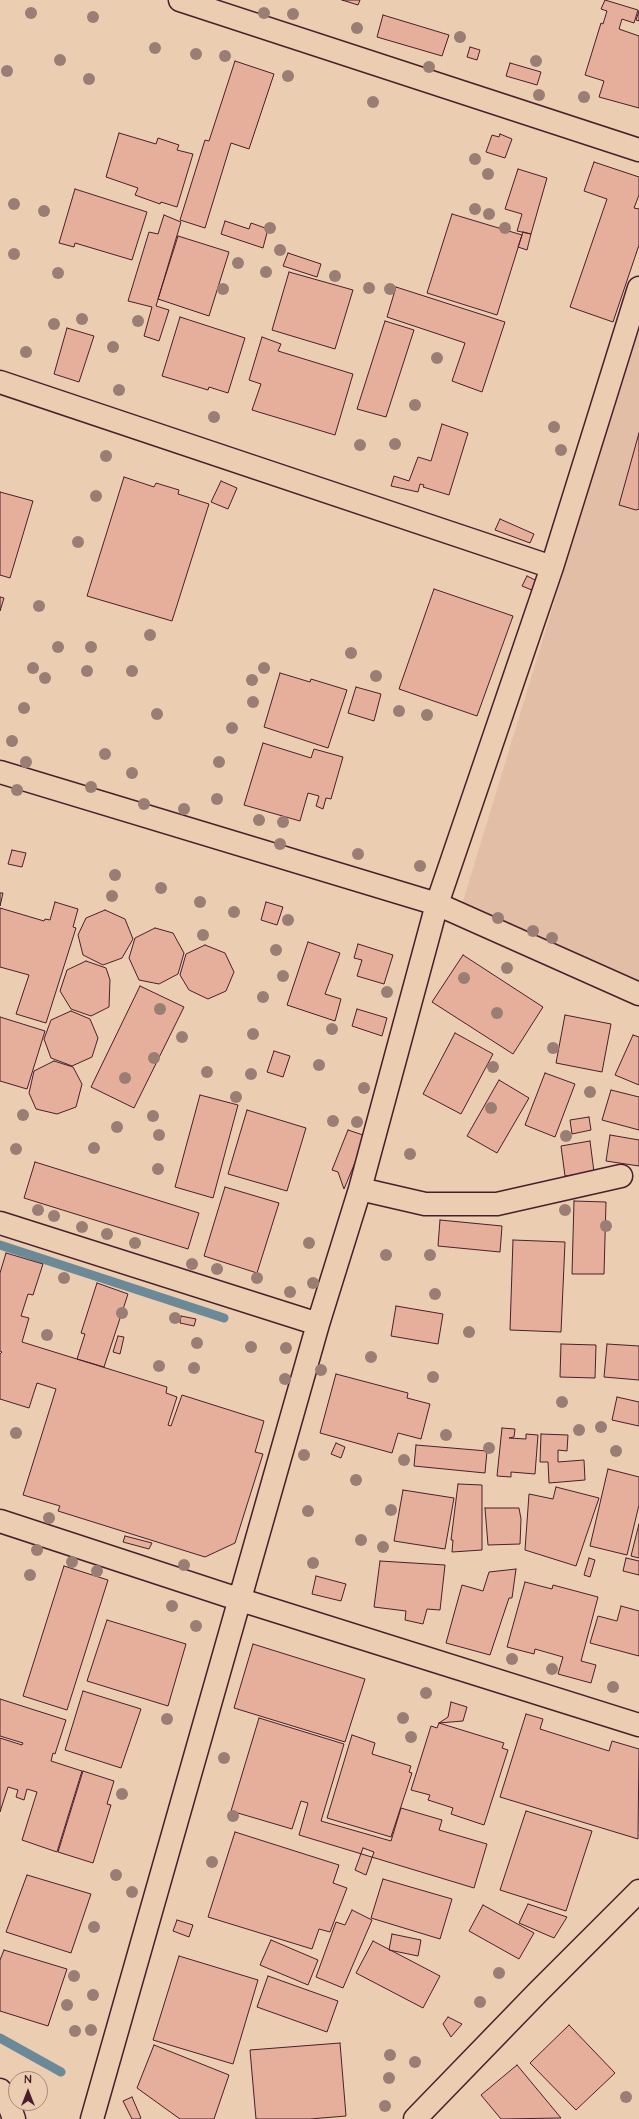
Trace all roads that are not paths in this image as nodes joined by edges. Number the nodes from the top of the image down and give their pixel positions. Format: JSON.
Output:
{"nodes":[{"id":1,"x":180,"y":0,"type":"edge"},
{"id":2,"x":639,"y":150,"type":"edge"},
{"id":3,"x":639,"y":288,"type":"edge"},
{"id":4,"x":0,"y":382,"type":"edge"},
{"id":5,"x":552,"y":567,"type":"junction"},
{"id":6,"x":0,"y":772,"type":"edge"},
{"id":7,"x":437,"y":904,"type":"junction"},
{"id":8,"x":639,"y":994,"type":"edge"},
{"id":9,"x":621,"y":1176,"type":"dead end"},
{"id":10,"x":360,"y":1189,"type":"junction"},
{"id":11,"x":0,"y":1223,"type":"edge"},
{"id":12,"x":318,"y":1324,"type":"junction"},
{"id":13,"x":0,"y":1521,"type":"edge"},
{"id":14,"x":241,"y":1600,"type":"junction"},
{"id":15,"x":639,"y":1726,"type":"edge"},
{"id":16,"x":639,"y":1891,"type":"edge"},
{"id":17,"x":0,"y":2090,"type":"edge"},
{"id":18,"x":14,"y":2119,"type":"edge"},
{"id":19,"x":92,"y":2119,"type":"edge"},
{"id":20,"x":415,"y":2119,"type":"edge"}],
"edges":[{"from":1,"to":2,"type":"street"},
{"from":3,"to":5,"type":"street"},
{"from":4,"to":5,"type":"street"},
{"from":5,"to":7,"type":"street"},
{"from":6,"to":7,"type":"street"},
{"from":7,"to":8,"type":"street"},
{"from":7,"to":10,"type":"street"},
{"from":9,"to":10,"type":"street"},
{"from":10,"to":12,"type":"street"},
{"from":11,"to":12,"type":"street"},
{"from":12,"to":14,"type":"street"},
{"from":13,"to":14,"type":"street"},
{"from":14,"to":15,"type":"street"},
{"from":14,"to":19,"type":"street"},
{"from":16,"to":20,"type":"street"},
{"from":17,"to":18,"type":"street"}]}
